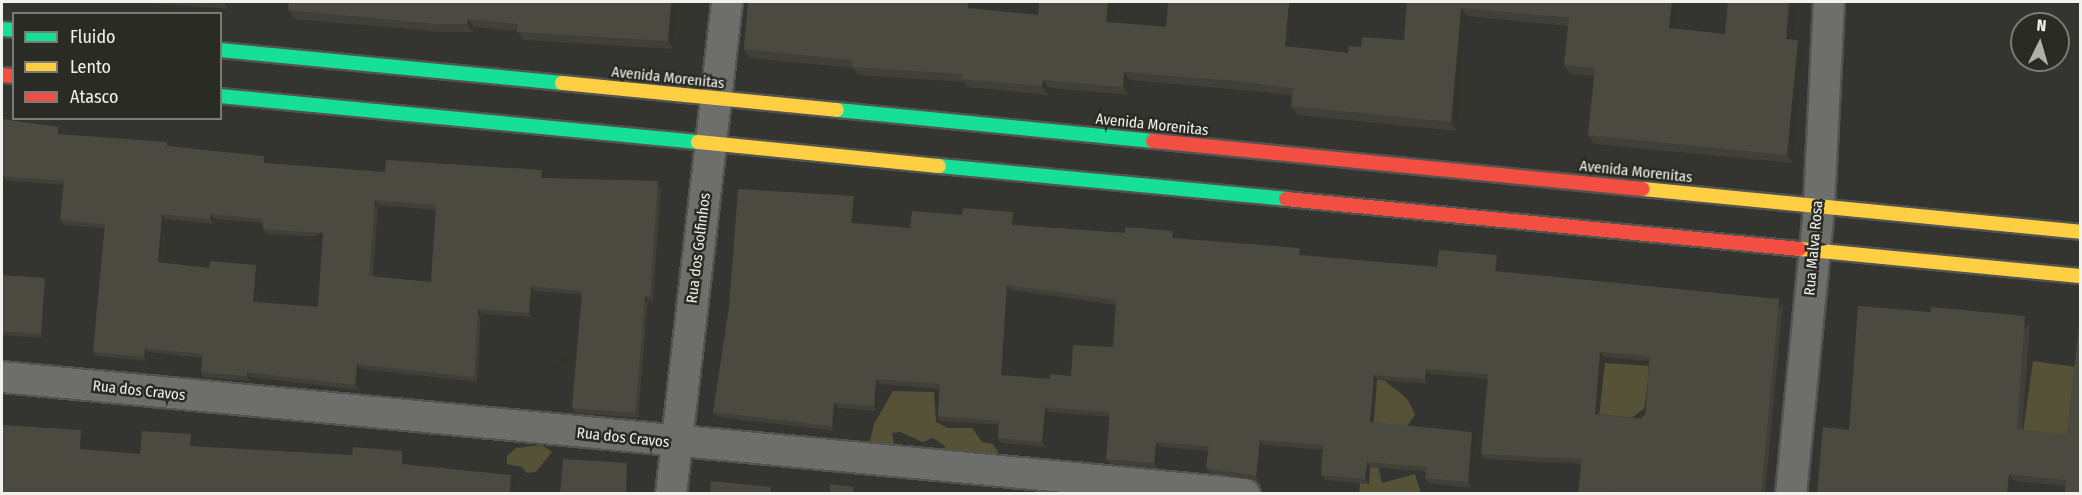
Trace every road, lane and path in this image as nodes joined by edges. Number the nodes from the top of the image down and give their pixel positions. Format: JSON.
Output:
{"nodes":[{"id":1,"x":727,"y":2,"type":"edge"},
{"id":2,"x":1829,"y":2,"type":"edge"},
{"id":3,"x":222,"y":50,"type":"edge"},
{"id":4,"x":222,"y":96,"type":"edge"},
{"id":5,"x":717,"y":99,"type":"junction"},
{"id":6,"x":712,"y":143,"type":"junction"},
{"id":7,"x":1819,"y":206,"type":"junction"},
{"id":8,"x":2080,"y":232,"type":"edge"},
{"id":9,"x":1815,"y":250,"type":"junction"},
{"id":10,"x":2080,"y":276,"type":"edge"},
{"id":11,"x":2,"y":377,"type":"edge"},
{"id":12,"x":675,"y":443,"type":"junction"},
{"id":13,"x":672,"y":494,"type":"edge"},
{"id":14,"x":1245,"y":494,"type":"edge"},
{"id":15,"x":1791,"y":494,"type":"edge"}],
"edges":[{"from":1,"to":5,"type":"street","name":"Rua dos Golfinhos"},
{"from":2,"to":7,"type":"street","name":"Rua Malva Rosa"},
{"from":3,"to":5,"type":"main road","name":"Avenida Morenitas"},
{"from":4,"to":6,"type":"main road"},
{"from":5,"to":6,"type":"street","name":"Rua dos Golfinhos"},
{"from":5,"to":7,"type":"main road","name":"Avenida Morenitas"},
{"from":6,"to":9,"type":"main road"},
{"from":6,"to":12,"type":"street","name":"Rua dos Golfinhos"},
{"from":7,"to":8,"type":"main road","name":"Avenida Morenitas"},
{"from":7,"to":9,"type":"street","name":"Rua Malva Rosa"},
{"from":9,"to":10,"type":"main road"},
{"from":9,"to":15,"type":"street","name":"Rua Malva Rosa"},
{"from":11,"to":12,"type":"street","name":"Rua dos Cravos"},
{"from":12,"to":13,"type":"street","name":"Rua dos Golfinhos"},
{"from":12,"to":14,"type":"street","name":"Rua dos Cravos"}]}
